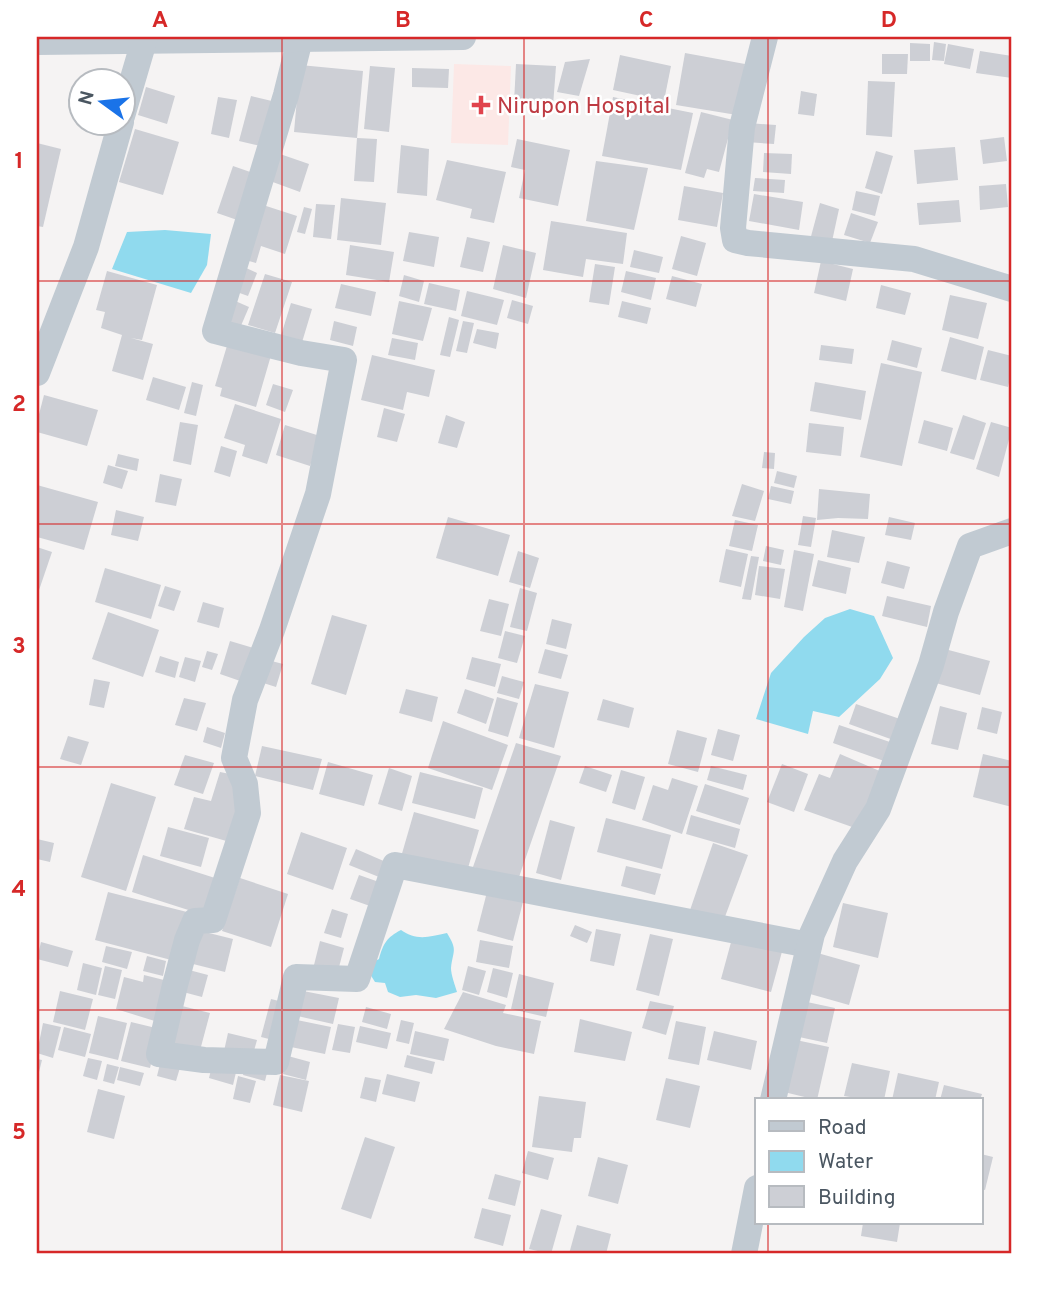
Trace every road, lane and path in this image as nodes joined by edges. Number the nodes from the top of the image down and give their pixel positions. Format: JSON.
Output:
{"nodes":[{"id":1,"x":463,"y":37,"type":"edge"},
{"id":2,"x":765,"y":37,"type":"edge"},
{"id":3,"x":300,"y":39,"type":"junction"},
{"id":4,"x":144,"y":41,"type":"junction"},
{"id":5,"x":37,"y":42,"type":"edge"},
{"id":6,"x":136,"y":68,"type":"edge"},
{"id":7,"x":117,"y":136,"type":"edge"},
{"id":8,"x":1012,"y":289,"type":"edge"},
{"id":9,"x":37,"y":373,"type":"edge"},
{"id":10,"x":1012,"y":531,"type":"edge"},
{"id":11,"x":809,"y":946,"type":"junction"},
{"id":12,"x":773,"y":1098,"type":"edge"},
{"id":13,"x":755,"y":1198,"type":"edge"},
{"id":14,"x":744,"y":1254,"type":"edge"}],
"edges":[{"from":1,"to":3,"type":"street"},
{"from":2,"to":8,"type":"street"},
{"from":3,"to":4,"type":"street"},
{"from":3,"to":11,"type":"street"},
{"from":4,"to":5,"type":"street"},
{"from":4,"to":6,"type":"street"},
{"from":7,"to":9,"type":"street"},
{"from":10,"to":11,"type":"street"},
{"from":11,"to":12,"type":"street"},
{"from":13,"to":14,"type":"street"}]}
